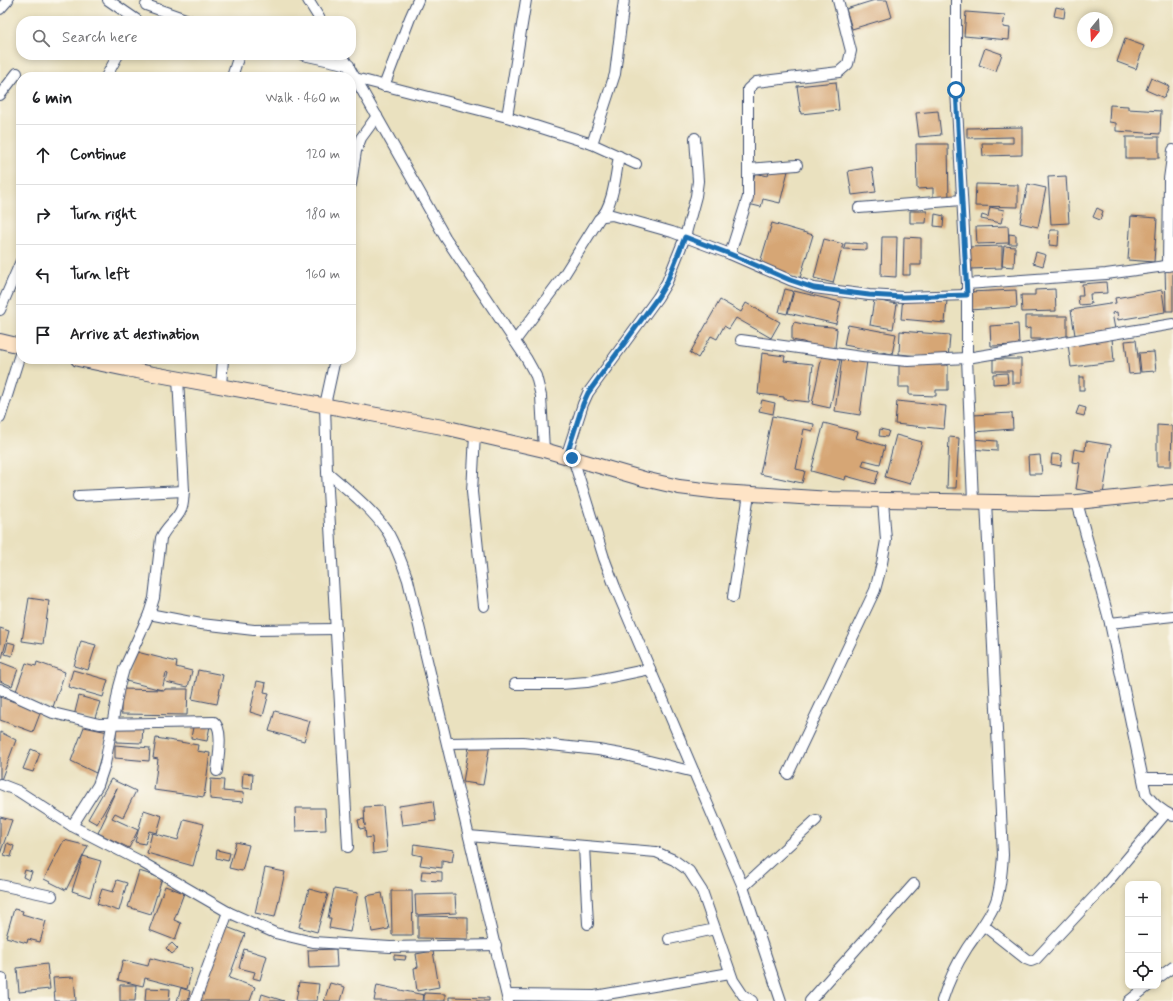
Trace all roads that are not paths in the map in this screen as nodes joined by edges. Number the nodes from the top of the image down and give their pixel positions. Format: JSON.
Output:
{"nodes":[{"id":1,"x":8,"y":0,"type":"edge"},
{"id":2,"x":108,"y":0,"type":"edge"},
{"id":3,"x":308,"y":0,"type":"edge"},
{"id":4,"x":418,"y":0,"type":"edge"},
{"id":5,"x":526,"y":0,"type":"edge"},
{"id":6,"x":624,"y":0,"type":"edge"},
{"id":7,"x":838,"y":0,"type":"edge"},
{"id":8,"x":956,"y":0,"type":"edge"},
{"id":9,"x":147,"y":2,"type":"edge"},
{"id":10,"x":0,"y":9,"type":"edge"},
{"id":11,"x":130,"y":16,"type":"edge"},
{"id":12,"x":140,"y":16,"type":"edge"},
{"id":13,"x":179,"y":16,"type":"edge"},
{"id":14,"x":318,"y":16,"type":"edge"},
{"id":15,"x":115,"y":60,"type":"edge"},
{"id":16,"x":237,"y":60,"type":"edge"},
{"id":17,"x":326,"y":60,"type":"edge"},
{"id":18,"x":345,"y":60,"type":"edge"},
{"id":19,"x":348,"y":65,"type":"junction"},
{"id":20,"x":109,"y":72,"type":"edge"},
{"id":21,"x":234,"y":72,"type":"edge"},
{"id":22,"x":352,"y":72,"type":"edge"},
{"id":23,"x":16,"y":74,"type":"edge"},
{"id":24,"x":356,"y":78,"type":"edge"},
{"id":25,"x":356,"y":80,"type":"edge"},
{"id":26,"x":384,"y":86,"type":"junction"},
{"id":27,"x":0,"y":95,"type":"edge"},
{"id":28,"x":377,"y":116,"type":"junction"},
{"id":29,"x":507,"y":118,"type":"junction"},
{"id":30,"x":695,"y":138,"type":"dead end"},
{"id":31,"x":592,"y":144,"type":"junction"},
{"id":32,"x":1173,"y":150,"type":"edge"},
{"id":33,"x":356,"y":151,"type":"edge"},
{"id":34,"x":619,"y":156,"type":"junction"},
{"id":35,"x":636,"y":164,"type":"dead end"},
{"id":36,"x":797,"y":165,"type":"dead end"},
{"id":37,"x":749,"y":169,"type":"junction"},
{"id":38,"x":962,"y":200,"type":"junction"},
{"id":39,"x":859,"y":208,"type":"dead end"},
{"id":40,"x":604,"y":216,"type":"junction"},
{"id":41,"x":685,"y":237,"type":"junction"},
{"id":42,"x":730,"y":254,"type":"junction"},
{"id":43,"x":1171,"y":265,"type":"edge"},
{"id":44,"x":16,"y":273,"type":"edge"},
{"id":45,"x":966,"y":284,"type":"junction"},
{"id":46,"x":967,"y":295,"type":"junction"},
{"id":47,"x":0,"y":310,"type":"edge"},
{"id":48,"x":1173,"y":324,"type":"edge"},
{"id":49,"x":741,"y":340,"type":"dead end"},
{"id":50,"x":0,"y":341,"type":"edge"},
{"id":51,"x":515,"y":341,"type":"junction"},
{"id":52,"x":16,"y":345,"type":"edge"},
{"id":53,"x":967,"y":358,"type":"junction"},
{"id":54,"x":17,"y":364,"type":"edge"},
{"id":55,"x":104,"y":364,"type":"edge"},
{"id":56,"x":223,"y":364,"type":"edge"},
{"id":57,"x":334,"y":364,"type":"edge"},
{"id":58,"x":178,"y":378,"type":"junction"},
{"id":59,"x":221,"y":386,"type":"junction"},
{"id":60,"x":325,"y":405,"type":"junction"},
{"id":61,"x":0,"y":418,"type":"edge"},
{"id":62,"x":475,"y":434,"type":"junction"},
{"id":63,"x":544,"y":450,"type":"junction"},
{"id":64,"x":569,"y":458,"type":"junction"},
{"id":65,"x":326,"y":472,"type":"junction"},
{"id":66,"x":184,"y":491,"type":"junction"},
{"id":67,"x":1173,"y":492,"type":"edge"},
{"id":68,"x":749,"y":494,"type":"junction"},
{"id":69,"x":78,"y":496,"type":"dead end"},
{"id":70,"x":883,"y":500,"type":"junction"},
{"id":71,"x":980,"y":501,"type":"junction"},
{"id":72,"x":1077,"y":502,"type":"junction"},
{"id":73,"x":733,"y":597,"type":"dead end"},
{"id":74,"x":484,"y":606,"type":"dead end"},
{"id":75,"x":149,"y":614,"type":"junction"},
{"id":76,"x":1173,"y":616,"type":"edge"},
{"id":77,"x":1110,"y":623,"type":"junction"},
{"id":78,"x":336,"y":630,"type":"junction"},
{"id":79,"x":650,"y":669,"type":"junction"},
{"id":80,"x":515,"y":684,"type":"dead end"},
{"id":81,"x":0,"y":689,"type":"edge"},
{"id":82,"x":113,"y":725,"type":"junction"},
{"id":83,"x":447,"y":743,"type":"junction"},
{"id":84,"x":217,"y":771,"type":"dead end"},
{"id":85,"x":694,"y":772,"type":"junction"},
{"id":86,"x":788,"y":774,"type":"dead end"},
{"id":87,"x":1143,"y":778,"type":"junction"},
{"id":88,"x":1173,"y":778,"type":"edge"},
{"id":89,"x":0,"y":784,"type":"edge"},
{"id":90,"x":1169,"y":815,"type":"edge"},
{"id":91,"x":816,"y":820,"type":"dead end"},
{"id":92,"x":72,"y":826,"type":"junction"},
{"id":93,"x":469,"y":836,"type":"junction"},
{"id":94,"x":584,"y":846,"type":"junction"},
{"id":95,"x":348,"y":848,"type":"dead end"},
{"id":96,"x":914,"y":884,"type":"dead end"},
{"id":97,"x":0,"y":885,"type":"edge"},
{"id":98,"x":743,"y":887,"type":"junction"},
{"id":99,"x":52,"y":896,"type":"dead end"},
{"id":100,"x":228,"y":912,"type":"junction"},
{"id":101,"x":588,"y":924,"type":"dead end"},
{"id":102,"x":983,"y":925,"type":"junction"},
{"id":103,"x":716,"y":929,"type":"junction"},
{"id":104,"x":669,"y":939,"type":"dead end"},
{"id":105,"x":496,"y":945,"type":"junction"},
{"id":106,"x":1173,"y":967,"type":"edge"},
{"id":107,"x":730,"y":973,"type":"junction"},
{"id":108,"x":1161,"y":976,"type":"edge"},
{"id":109,"x":2,"y":978,"type":"dead end"},
{"id":110,"x":1144,"y":989,"type":"edge"},
{"id":111,"x":507,"y":998,"type":"edge"},
{"id":112,"x":741,"y":998,"type":"edge"},
{"id":113,"x":3,"y":1001,"type":"edge"},
{"id":114,"x":195,"y":1001,"type":"edge"},
{"id":115,"x":752,"y":1001,"type":"edge"},
{"id":116,"x":781,"y":1001,"type":"edge"},
{"id":117,"x":810,"y":1001,"type":"edge"},
{"id":118,"x":942,"y":1001,"type":"edge"},
{"id":119,"x":1129,"y":1001,"type":"edge"}],
"edges":[{"from":1,"to":10,"type":"street"},
{"from":2,"to":11,"type":"street"},
{"from":3,"to":14,"type":"street"},
{"from":4,"to":26,"type":"street"},
{"from":5,"to":29,"type":"street"},
{"from":6,"to":31,"type":"street"},
{"from":7,"to":37,"type":"street"},
{"from":8,"to":38,"type":"street"},
{"from":9,"to":12,"type":"street"},
{"from":9,"to":13,"type":"street"},
{"from":15,"to":20,"type":"street"},
{"from":16,"to":21,"type":"street"},
{"from":17,"to":19,"type":"street"},
{"from":18,"to":19,"type":"street"},
{"from":19,"to":22,"type":"street"},
{"from":23,"to":27,"type":"street"},
{"from":24,"to":26,"type":"street"},
{"from":25,"to":28,"type":"street"},
{"from":26,"to":29,"type":"street"},
{"from":28,"to":33,"type":"street"},
{"from":28,"to":51,"type":"street"},
{"from":29,"to":31,"type":"street"},
{"from":30,"to":41,"type":"street"},
{"from":31,"to":34,"type":"street"},
{"from":32,"to":43,"type":"street"},
{"from":34,"to":35,"type":"street"},
{"from":34,"to":40,"type":"street"},
{"from":36,"to":37,"type":"street"},
{"from":37,"to":42,"type":"street"},
{"from":38,"to":39,"type":"street"},
{"from":38,"to":45,"type":"street"},
{"from":40,"to":41,"type":"street"},
{"from":40,"to":51,"type":"street"},
{"from":41,"to":42,"type":"street"},
{"from":41,"to":64,"type":"street"},
{"from":42,"to":46,"type":"street"},
{"from":43,"to":45,"type":"street"},
{"from":44,"to":47,"type":"street"},
{"from":45,"to":46,"type":"street"},
{"from":46,"to":53,"type":"street"},
{"from":48,"to":53,"type":"street"},
{"from":49,"to":53,"type":"street"},
{"from":50,"to":52,"type":"street"},
{"from":51,"to":63,"type":"street"},
{"from":53,"to":71,"type":"street"},
{"from":54,"to":61,"type":"street"},
{"from":55,"to":58,"type":"street"},
{"from":56,"to":59,"type":"street"},
{"from":57,"to":60,"type":"street"},
{"from":58,"to":59,"type":"street"},
{"from":58,"to":66,"type":"street"},
{"from":59,"to":60,"type":"street"},
{"from":60,"to":62,"type":"street"},
{"from":60,"to":65,"type":"street"},
{"from":62,"to":63,"type":"street"},
{"from":62,"to":74,"type":"street"},
{"from":63,"to":64,"type":"street"},
{"from":64,"to":68,"type":"street"},
{"from":64,"to":79,"type":"street"},
{"from":65,"to":78,"type":"street"},
{"from":65,"to":83,"type":"street"},
{"from":66,"to":69,"type":"street"},
{"from":66,"to":75,"type":"street"},
{"from":67,"to":72,"type":"street"},
{"from":68,"to":70,"type":"street"},
{"from":68,"to":73,"type":"street"},
{"from":70,"to":71,"type":"street"},
{"from":70,"to":86,"type":"street"},
{"from":71,"to":72,"type":"street"},
{"from":71,"to":102,"type":"street"},
{"from":72,"to":77,"type":"street"},
{"from":75,"to":78,"type":"street"},
{"from":75,"to":82,"type":"street"},
{"from":76,"to":77,"type":"street"},
{"from":77,"to":87,"type":"street"},
{"from":78,"to":95,"type":"street"},
{"from":79,"to":80,"type":"street"},
{"from":79,"to":85,"type":"street"},
{"from":81,"to":82,"type":"street"},
{"from":82,"to":84,"type":"street"},
{"from":82,"to":92,"type":"street"},
{"from":83,"to":85,"type":"street"},
{"from":83,"to":93,"type":"street"},
{"from":85,"to":98,"type":"street"},
{"from":87,"to":88,"type":"street"},
{"from":87,"to":90,"type":"street"},
{"from":89,"to":92,"type":"street"},
{"from":90,"to":102,"type":"street"},
{"from":91,"to":98,"type":"street"},
{"from":92,"to":100,"type":"street"},
{"from":93,"to":94,"type":"street"},
{"from":93,"to":105,"type":"street"},
{"from":94,"to":101,"type":"street"},
{"from":94,"to":103,"type":"street"},
{"from":96,"to":117,"type":"street"},
{"from":97,"to":99,"type":"street"},
{"from":98,"to":116,"type":"street"},
{"from":100,"to":105,"type":"street"},
{"from":100,"to":114,"type":"street"},
{"from":102,"to":118,"type":"street"},
{"from":103,"to":104,"type":"street"},
{"from":103,"to":107,"type":"street"},
{"from":105,"to":111,"type":"street"},
{"from":106,"to":108,"type":"street"},
{"from":107,"to":111,"type":"street"},
{"from":107,"to":112,"type":"street"},
{"from":109,"to":113,"type":"street"},
{"from":110,"to":119,"type":"street"},
{"from":112,"to":115,"type":"street"}]}
